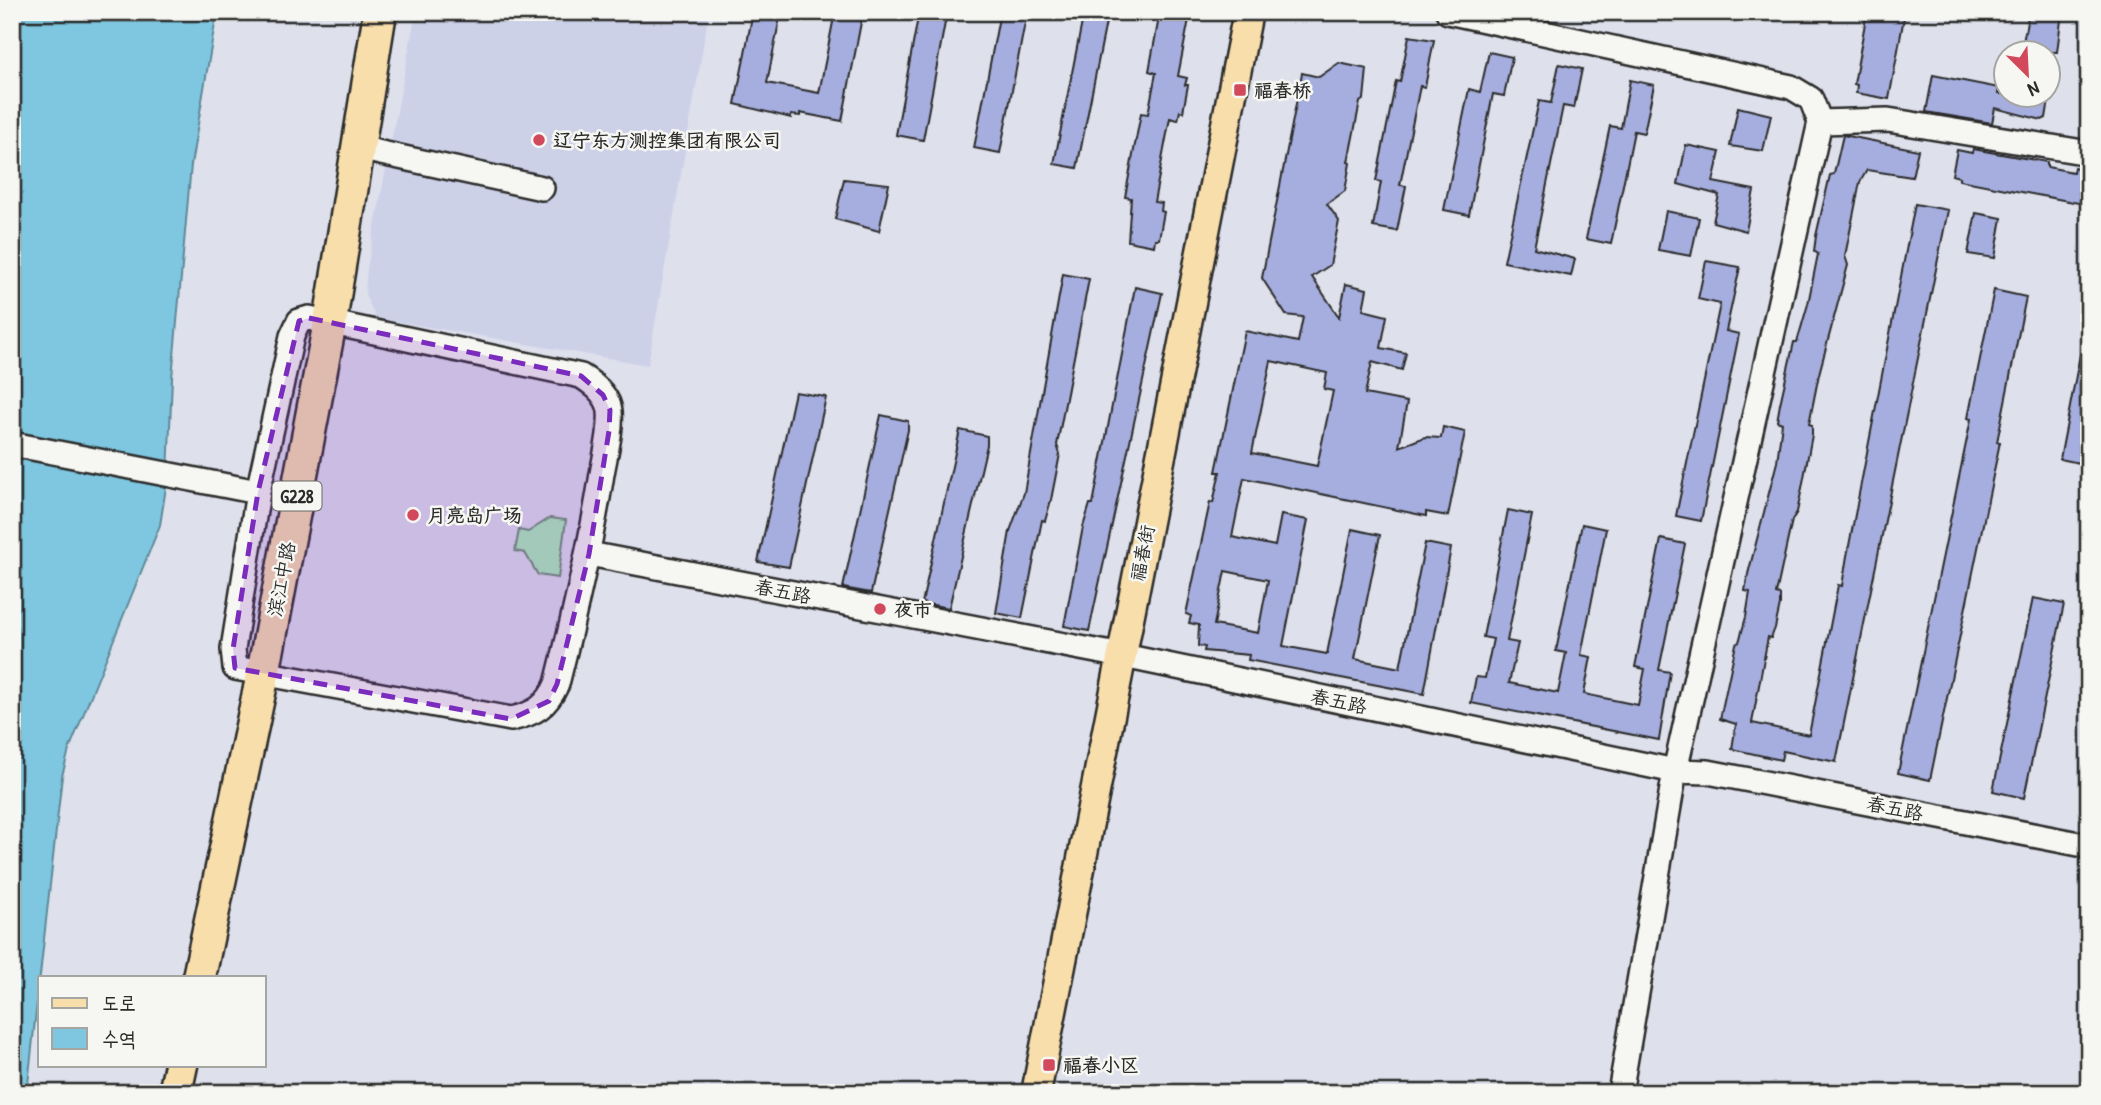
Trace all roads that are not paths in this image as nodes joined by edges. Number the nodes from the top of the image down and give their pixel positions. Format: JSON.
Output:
{"nodes":[{"id":1,"x":380,"y":12,"type":"edge"},
{"id":2,"x":1248,"y":12,"type":"edge"},
{"id":3,"x":1262,"y":12,"type":"edge"},
{"id":4,"x":1448,"y":12,"type":"edge"},
{"id":5,"x":1820,"y":122,"type":"junction"},
{"id":6,"x":358,"y":148,"type":"junction"},
{"id":7,"x":2089,"y":153,"type":"edge"},
{"id":8,"x":541,"y":188,"type":"dead end"},
{"id":9,"x":330,"y":322,"type":"junction"},
{"id":10,"x":12,"y":444,"type":"edge"},
{"id":11,"x":258,"y":492,"type":"junction"},
{"id":12,"x":589,"y":554,"type":"junction"},
{"id":13,"x":1130,"y":658,"type":"junction"},
{"id":14,"x":263,"y":674,"type":"junction"},
{"id":15,"x":1675,"y":771,"type":"junction"},
{"id":16,"x":2089,"y":846,"type":"edge"},
{"id":17,"x":199,"y":976,"type":"edge"},
{"id":18,"x":181,"y":1066,"type":"edge"},
{"id":19,"x":175,"y":1093,"type":"edge"},
{"id":20,"x":1036,"y":1093,"type":"edge"},
{"id":21,"x":1056,"y":1093,"type":"edge"},
{"id":22,"x":1620,"y":1093,"type":"edge"}],
"edges":[{"from":1,"to":6,"type":"highway","name":"滨江中路","number":"G228"},
{"from":2,"to":13,"type":"main road","name":"福春街"},
{"from":3,"to":13,"type":"main road","name":"福春街"},
{"from":4,"to":5,"type":"street"},
{"from":5,"to":7,"type":"street"},
{"from":5,"to":15,"type":"street"},
{"from":6,"to":8,"type":"street"},
{"from":6,"to":9,"type":"highway","name":"滨江中路","number":"G228"},
{"from":9,"to":11,"type":"street"},
{"from":9,"to":12,"type":"street"},
{"from":9,"to":14,"type":"highway","name":"滨江中路","number":"G228"},
{"from":10,"to":11,"type":"street"},
{"from":11,"to":14,"type":"street"},
{"from":12,"to":13,"type":"street","name":"春五路"},
{"from":12,"to":14,"type":"street"},
{"from":13,"to":15,"type":"street","name":"春五路"},
{"from":13,"to":20,"type":"main road","name":"福春街"},
{"from":13,"to":21,"type":"main road","name":"福春街"},
{"from":14,"to":17,"type":"highway","name":"滨江中路","number":"G228"},
{"from":15,"to":16,"type":"street","name":"春五路"},
{"from":15,"to":22,"type":"street"},
{"from":18,"to":19,"type":"highway"}]}
